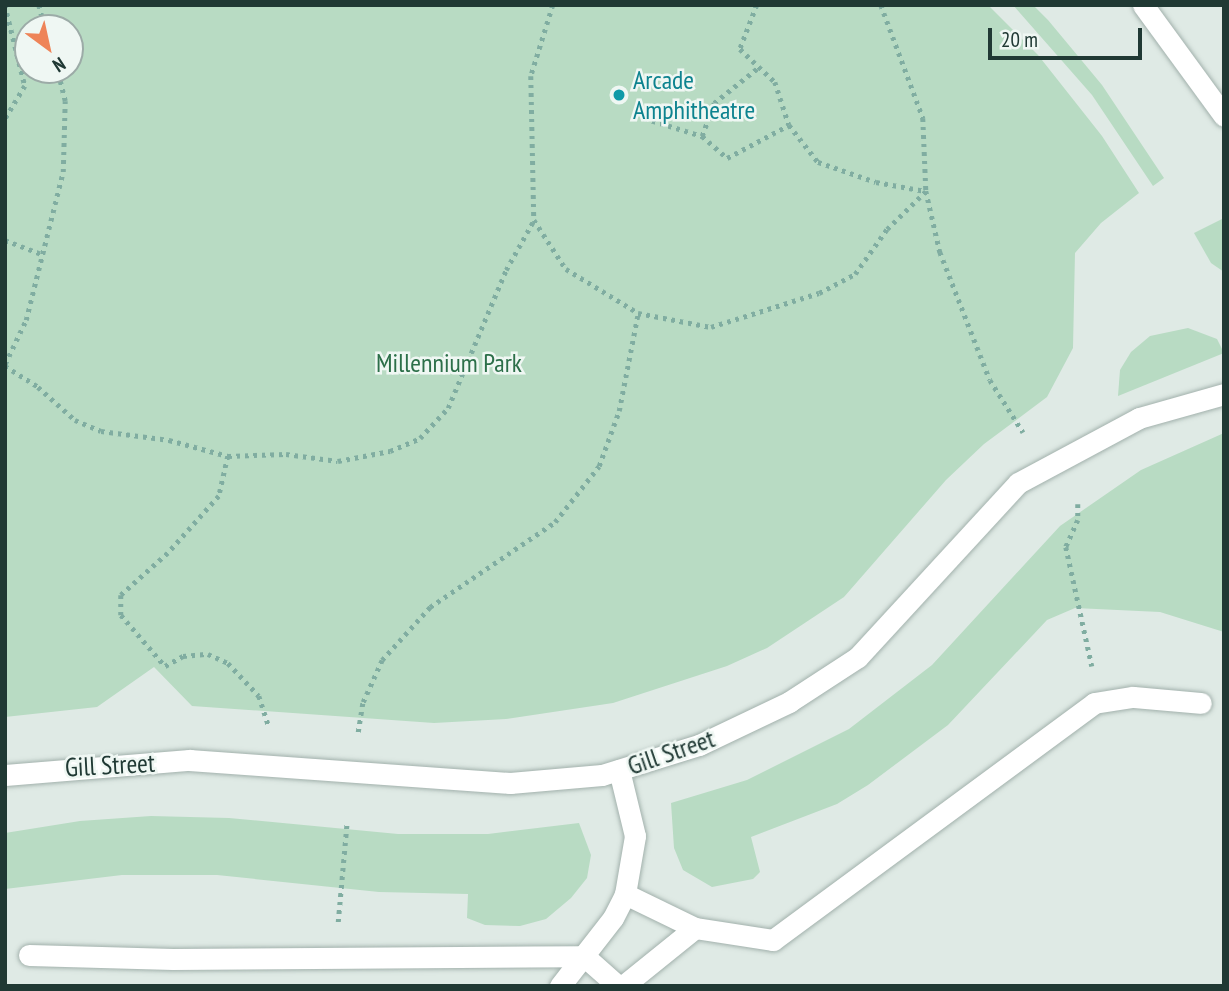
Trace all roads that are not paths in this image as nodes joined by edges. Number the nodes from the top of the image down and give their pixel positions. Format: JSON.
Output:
{"nodes":[{"id":1,"x":1143,"y":5,"type":"edge"},
{"id":2,"x":1224,"y":116,"type":"edge"},
{"id":3,"x":1224,"y":394,"type":"edge"},
{"id":4,"x":1201,"y":703,"type":"dead end"},
{"id":5,"x":619,"y":770,"type":"junction"},
{"id":6,"x":5,"y":775,"type":"edge"},
{"id":7,"x":625,"y":894,"type":"junction"},
{"id":8,"x":695,"y":928,"type":"junction"},
{"id":9,"x":29,"y":955,"type":"dead end"},
{"id":10,"x":584,"y":956,"type":"junction"},
{"id":11,"x":560,"y":986,"type":"edge"},
{"id":12,"x":620,"y":986,"type":"edge"}],
"edges":[{"from":1,"to":2,"type":"street"},
{"from":3,"to":5,"type":"street","name":"Gill Street"},
{"from":4,"to":8,"type":"street"},
{"from":5,"to":6,"type":"street","name":"Gill Street"},
{"from":5,"to":7,"type":"street"},
{"from":7,"to":8,"type":"street"},
{"from":7,"to":10,"type":"street"},
{"from":8,"to":12,"type":"street"},
{"from":9,"to":10,"type":"street"},
{"from":10,"to":11,"type":"street"},
{"from":10,"to":12,"type":"street"}]}
